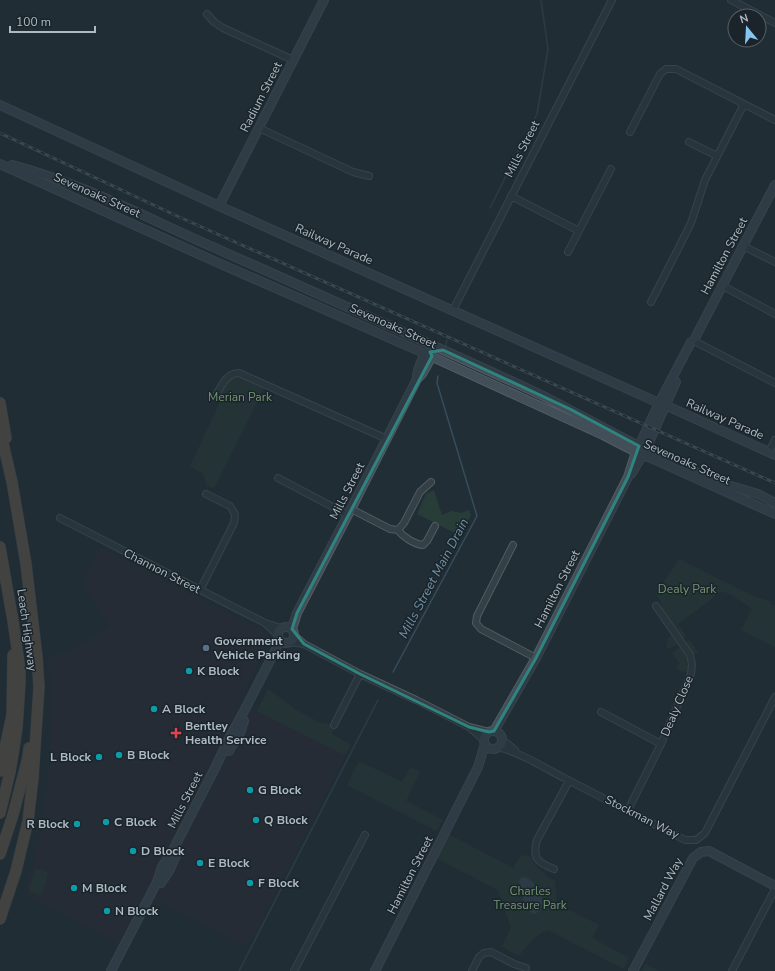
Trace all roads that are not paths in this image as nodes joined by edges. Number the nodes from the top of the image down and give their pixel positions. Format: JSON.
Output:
{"nodes":[{"id":1,"x":324,"y":0,"type":"edge"},
{"id":2,"x":612,"y":0,"type":"edge"},
{"id":3,"x":731,"y":0,"type":"edge"},
{"id":4,"x":207,"y":14,"type":"dead end"},
{"id":5,"x":774,"y":20,"type":"edge"},
{"id":6,"x":293,"y":60,"type":"junction"},
{"id":7,"x":744,"y":104,"type":"junction"},
{"id":8,"x":0,"y":105,"type":"edge"},
{"id":9,"x":775,"y":120,"type":"edge"},
{"id":10,"x":259,"y":128,"type":"junction"},
{"id":11,"x":630,"y":132,"type":"dead end"},
{"id":12,"x":689,"y":142,"type":"dead end"},
{"id":13,"x":717,"y":156,"type":"junction"},
{"id":14,"x":0,"y":163,"type":"edge"},
{"id":15,"x":611,"y":169,"type":"dead end"},
{"id":16,"x":369,"y":176,"type":"dead end"},
{"id":17,"x":775,"y":185,"type":"edge"},
{"id":18,"x":511,"y":196,"type":"junction"},
{"id":19,"x":219,"y":206,"type":"junction"},
{"id":20,"x":579,"y":231,"type":"junction"},
{"id":21,"x":744,"y":246,"type":"junction"},
{"id":22,"x":212,"y":247,"type":"junction"},
{"id":23,"x":568,"y":252,"type":"dead end"},
{"id":24,"x":236,"y":258,"type":"junction"},
{"id":25,"x":214,"y":261,"type":"junction"},
{"id":26,"x":775,"y":262,"type":"edge"},
{"id":27,"x":722,"y":286,"type":"junction"},
{"id":28,"x":651,"y":302,"type":"dead end"},
{"id":29,"x":453,"y":310,"type":"junction"},
{"id":30,"x":775,"y":314,"type":"edge"},
{"id":31,"x":422,"y":340,"type":"junction"},
{"id":32,"x":694,"y":342,"type":"junction"},
{"id":33,"x":443,"y":350,"type":"junction"},
{"id":34,"x":429,"y":354,"type":"junction"},
{"id":35,"x":775,"y":383,"type":"edge"},
{"id":36,"x":215,"y":397,"type":"dead end"},
{"id":37,"x":0,"y":403,"type":"edge"},
{"id":38,"x":662,"y":404,"type":"junction"},
{"id":39,"x":0,"y":430,"type":"edge"},
{"id":40,"x":387,"y":439,"type":"junction"},
{"id":41,"x":775,"y":440,"type":"edge"},
{"id":42,"x":641,"y":451,"type":"junction"},
{"id":43,"x":772,"y":453,"type":"edge"},
{"id":44,"x":278,"y":478,"type":"dead end"},
{"id":45,"x":431,"y":482,"type":"dead end"},
{"id":46,"x":206,"y":494,"type":"dead end"},
{"id":47,"x":775,"y":503,"type":"edge"},
{"id":48,"x":350,"y":512,"type":"junction"},
{"id":49,"x":775,"y":514,"type":"edge"},
{"id":50,"x":60,"y":518,"type":"dead end"},
{"id":51,"x":435,"y":526,"type":"dead end"},
{"id":52,"x":398,"y":530,"type":"junction"},
{"id":53,"x":513,"y":545,"type":"dead end"},
{"id":54,"x":0,"y":547,"type":"edge"},
{"id":55,"x":26,"y":564,"type":"junction"},
{"id":56,"x":200,"y":590,"type":"junction"},
{"id":57,"x":656,"y":606,"type":"dead end"},
{"id":58,"x":14,"y":621,"type":"junction"},
{"id":59,"x":285,"y":634,"type":"junction"},
{"id":60,"x":37,"y":657,"type":"junction"},
{"id":61,"x":536,"y":658,"type":"junction"},
{"id":62,"x":360,"y":674,"type":"junction"},
{"id":63,"x":775,"y":697,"type":"edge"},
{"id":64,"x":601,"y":712,"type":"dead end"},
{"id":65,"x":334,"y":725,"type":"dead end"},
{"id":66,"x":469,"y":728,"type":"junction"},
{"id":67,"x":496,"y":739,"type":"junction"},
{"id":68,"x":485,"y":742,"type":"junction"},
{"id":69,"x":661,"y":744,"type":"junction"},
{"id":70,"x":478,"y":767,"type":"junction"},
{"id":71,"x":0,"y":771,"type":"edge"},
{"id":72,"x":569,"y":781,"type":"junction"},
{"id":73,"x":628,"y":810,"type":"junction"},
{"id":74,"x":0,"y":813,"type":"edge"},
{"id":75,"x":365,"y":835,"type":"dead end"},
{"id":76,"x":0,"y":854,"type":"edge"},
{"id":77,"x":554,"y":869,"type":"dead end"},
{"id":78,"x":775,"y":888,"type":"edge"},
{"id":79,"x":0,"y":919,"type":"edge"},
{"id":80,"x":526,"y":968,"type":"dead end"},
{"id":81,"x":111,"y":971,"type":"edge"},
{"id":82,"x":118,"y":971,"type":"edge"},
{"id":83,"x":294,"y":971,"type":"edge"},
{"id":84,"x":374,"y":971,"type":"edge"},
{"id":85,"x":472,"y":971,"type":"edge"},
{"id":86,"x":633,"y":971,"type":"edge"},
{"id":87,"x":732,"y":971,"type":"edge"}],
"edges":[{"from":1,"to":6,"type":"street","name":"Radium Street"},
{"from":2,"to":18,"type":"street","name":"Mills Street"},
{"from":3,"to":5,"type":"street"},
{"from":4,"to":6,"type":"street"},
{"from":6,"to":10,"type":"street","name":"Radium Street"},
{"from":7,"to":9,"type":"street"},
{"from":7,"to":11,"type":"street"},
{"from":7,"to":13,"type":"street"},
{"from":8,"to":19,"type":"street","name":"Railway Parade"},
{"from":10,"to":16,"type":"street"},
{"from":10,"to":19,"type":"street","name":"Radium Street"},
{"from":12,"to":13,"type":"street"},
{"from":13,"to":28,"type":"street"},
{"from":14,"to":22,"type":"street","name":"Sevenoaks Street"},
{"from":14,"to":25,"type":"street","name":"Sevenoaks Street"},
{"from":15,"to":20,"type":"street"},
{"from":17,"to":21,"type":"street","name":"Hamilton Street"},
{"from":18,"to":20,"type":"street"},
{"from":18,"to":29,"type":"street","name":"Mills Street"},
{"from":19,"to":29,"type":"street","name":"Railway Parade"},
{"from":20,"to":23,"type":"street"},
{"from":21,"to":26,"type":"street"},
{"from":21,"to":27,"type":"street","name":"Hamilton Street"},
{"from":22,"to":24,"type":"street","name":"Sevenoaks Street"},
{"from":22,"to":25,"type":"street"},
{"from":24,"to":25,"type":"street"},
{"from":24,"to":31,"type":"street","name":"Sevenoaks Street"},
{"from":25,"to":34,"type":"street","name":"Sevenoaks Street"},
{"from":27,"to":30,"type":"street"},
{"from":27,"to":32,"type":"street","name":"Hamilton Street"},
{"from":29,"to":38,"type":"street","name":"Railway Parade"},
{"from":31,"to":33,"type":"street","name":"Sevenoaks Street"},
{"from":31,"to":34,"type":"street"},
{"from":32,"to":35,"type":"street"},
{"from":32,"to":38,"type":"street","name":"Hamilton Street"},
{"from":33,"to":34,"type":"street"},
{"from":33,"to":42,"type":"street","name":"Sevenoaks Street"},
{"from":34,"to":40,"type":"street","name":"Mills Street"},
{"from":34,"to":42,"type":"street","name":"Sevenoaks Street"},
{"from":36,"to":40,"type":"street"},
{"from":37,"to":55,"type":"highway"},
{"from":38,"to":42,"type":"street","name":"Hamilton Street"},
{"from":38,"to":43,"type":"street","name":"Railway Parade"},
{"from":39,"to":55,"type":"highway"},
{"from":40,"to":48,"type":"street","name":"Mills Street"},
{"from":41,"to":43,"type":"street"},
{"from":42,"to":47,"type":"street","name":"Sevenoaks Street"},
{"from":42,"to":49,"type":"street","name":"Sevenoaks Street"},
{"from":42,"to":61,"type":"street","name":"Hamilton Street"},
{"from":44,"to":48,"type":"street"},
{"from":45,"to":52,"type":"street"},
{"from":46,"to":56,"type":"street"},
{"from":48,"to":52,"type":"street"},
{"from":48,"to":59,"type":"street","name":"Mills Street"},
{"from":50,"to":56,"type":"street","name":"Channon Street"},
{"from":51,"to":52,"type":"street"},
{"from":53,"to":61,"type":"street"},
{"from":54,"to":58,"type":"highway","name":"Leach Highway"},
{"from":55,"to":60,"type":"highway"},
{"from":56,"to":59,"type":"street","name":"Channon Street"},
{"from":57,"to":69,"type":"street","name":"Dealy Close"},
{"from":58,"to":71,"type":"highway"},
{"from":58,"to":74,"type":"highway","name":"Leach Highway"},
{"from":59,"to":62,"type":"street","name":"Channon Street"},
{"from":59,"to":81,"type":"street","name":"Mills Street"},
{"from":59,"to":82,"type":"street","name":"Mills Street"},
{"from":60,"to":76,"type":"highway"},
{"from":60,"to":79,"type":"highway"},
{"from":61,"to":67,"type":"street","name":"Hamilton Street"},
{"from":62,"to":65,"type":"street"},
{"from":62,"to":66,"type":"street","name":"Channon Street"},
{"from":63,"to":73,"type":"street","name":"Stockman Way"},
{"from":64,"to":69,"type":"street"},
{"from":66,"to":67,"type":"street","name":"Channon Street"},
{"from":66,"to":68,"type":"street","name":"Channon Street"},
{"from":67,"to":68,"type":"street","name":"Hamilton Street"},
{"from":67,"to":68,"type":"street"},
{"from":67,"to":70,"type":"street","name":"Hamilton Street"},
{"from":67,"to":72,"type":"street","name":"Stockman Way"},
{"from":68,"to":70,"type":"street","name":"Hamilton Street"},
{"from":69,"to":73,"type":"street","name":"Dealy Close"},
{"from":70,"to":84,"type":"street","name":"Hamilton Street"},
{"from":72,"to":73,"type":"street","name":"Stockman Way"},
{"from":72,"to":77,"type":"street"},
{"from":75,"to":83,"type":"street"},
{"from":78,"to":86,"type":"street","name":"Mallard Way"},
{"from":78,"to":87,"type":"street"},
{"from":80,"to":85,"type":"street"}]}
